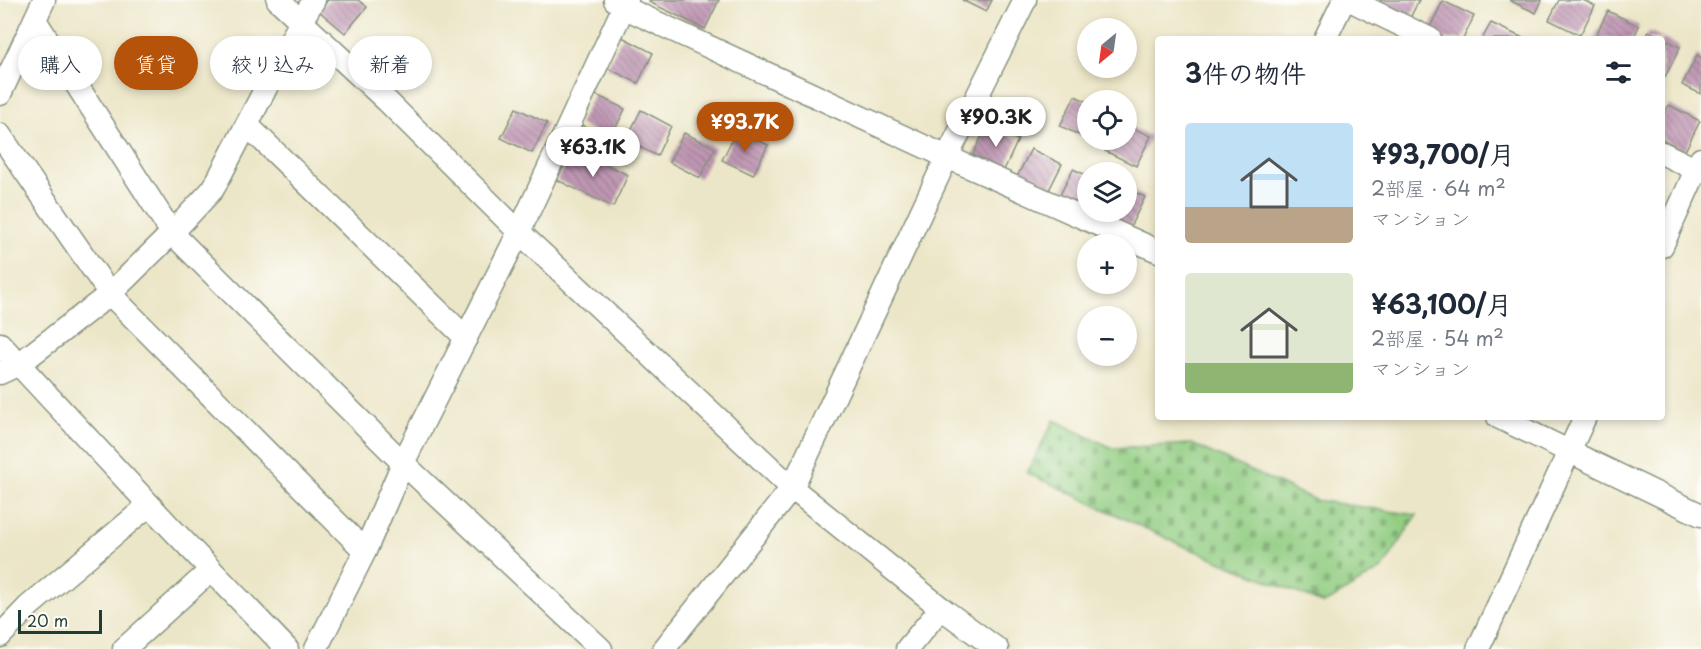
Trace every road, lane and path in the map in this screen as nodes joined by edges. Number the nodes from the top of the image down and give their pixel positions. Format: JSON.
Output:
{"nodes":[{"id":1,"x":278,"y":0,"type":"edge"},
{"id":2,"x":314,"y":0,"type":"edge"},
{"id":3,"x":1025,"y":0,"type":"edge"},
{"id":4,"x":1344,"y":0,"type":"edge"},
{"id":5,"x":1350,"y":0,"type":"edge"},
{"id":6,"x":622,"y":2,"type":"edge"},
{"id":7,"x":39,"y":10,"type":"edge"},
{"id":8,"x":301,"y":21,"type":"junction"},
{"id":9,"x":1326,"y":36,"type":"edge"},
{"id":10,"x":1424,"y":36,"type":"edge"},
{"id":11,"x":0,"y":94,"type":"edge"},
{"id":12,"x":247,"y":125,"type":"junction"},
{"id":13,"x":0,"y":135,"type":"edge"},
{"id":14,"x":1665,"y":154,"type":"edge"},
{"id":15,"x":947,"y":157,"type":"junction"},
{"id":16,"x":1699,"y":166,"type":"edge"},
{"id":17,"x":519,"y":232,"type":"junction"},
{"id":18,"x":172,"y":233,"type":"junction"},
{"id":19,"x":1665,"y":240,"type":"edge"},
{"id":20,"x":1155,"y":250,"type":"edge"},
{"id":21,"x":110,"y":294,"type":"junction"},
{"id":22,"x":466,"y":338,"type":"junction"},
{"id":23,"x":0,"y":344,"type":"edge"},
{"id":24,"x":9,"y":368,"type":"edge"},
{"id":25,"x":1504,"y":420,"type":"edge"},
{"id":26,"x":1584,"y":420,"type":"edge"},
{"id":27,"x":1569,"y":452,"type":"junction"},
{"id":28,"x":403,"y":463,"type":"junction"},
{"id":29,"x":792,"y":488,"type":"junction"},
{"id":30,"x":149,"y":505,"type":"junction"},
{"id":31,"x":1701,"y":515,"type":"edge"},
{"id":32,"x":365,"y":551,"type":"junction"},
{"id":33,"x":211,"y":570,"type":"junction"},
{"id":34,"x":941,"y":608,"type":"junction"},
{"id":35,"x":0,"y":636,"type":"edge"},
{"id":36,"x":124,"y":649,"type":"edge"},
{"id":37,"x":287,"y":649,"type":"edge"},
{"id":38,"x":316,"y":649,"type":"edge"},
{"id":39,"x":601,"y":649,"type":"edge"},
{"id":40,"x":664,"y":649,"type":"edge"},
{"id":41,"x":907,"y":649,"type":"edge"},
{"id":42,"x":997,"y":649,"type":"edge"},
{"id":43,"x":1478,"y":649,"type":"edge"}],
"edges":[{"from":1,"to":8,"type":"street"},
{"from":2,"to":8,"type":"street"},
{"from":3,"to":15,"type":"street"},
{"from":4,"to":9,"type":"street"},
{"from":5,"to":10,"type":"street"},
{"from":6,"to":15,"type":"street"},
{"from":6,"to":17,"type":"street"},
{"from":7,"to":11,"type":"street"},
{"from":7,"to":18,"type":"street"},
{"from":8,"to":12,"type":"street"},
{"from":8,"to":17,"type":"street"},
{"from":12,"to":18,"type":"street"},
{"from":12,"to":22,"type":"street"},
{"from":13,"to":21,"type":"street"},
{"from":14,"to":16,"type":"street"},
{"from":15,"to":20,"type":"street"},
{"from":15,"to":29,"type":"street"},
{"from":16,"to":19,"type":"street"},
{"from":17,"to":22,"type":"street"},
{"from":17,"to":29,"type":"street"},
{"from":18,"to":21,"type":"street"},
{"from":18,"to":28,"type":"street"},
{"from":21,"to":24,"type":"street"},
{"from":21,"to":32,"type":"street"},
{"from":22,"to":28,"type":"street"},
{"from":23,"to":24,"type":"street"},
{"from":24,"to":30,"type":"street"},
{"from":25,"to":27,"type":"street"},
{"from":26,"to":27,"type":"street"},
{"from":27,"to":31,"type":"street"},
{"from":27,"to":43,"type":"street"},
{"from":28,"to":32,"type":"street"},
{"from":28,"to":39,"type":"street"},
{"from":29,"to":34,"type":"street"},
{"from":29,"to":40,"type":"street"},
{"from":30,"to":33,"type":"street"},
{"from":30,"to":35,"type":"street"},
{"from":32,"to":38,"type":"street"},
{"from":33,"to":36,"type":"street"},
{"from":33,"to":37,"type":"street"},
{"from":34,"to":41,"type":"street"},
{"from":34,"to":42,"type":"street"}]}
